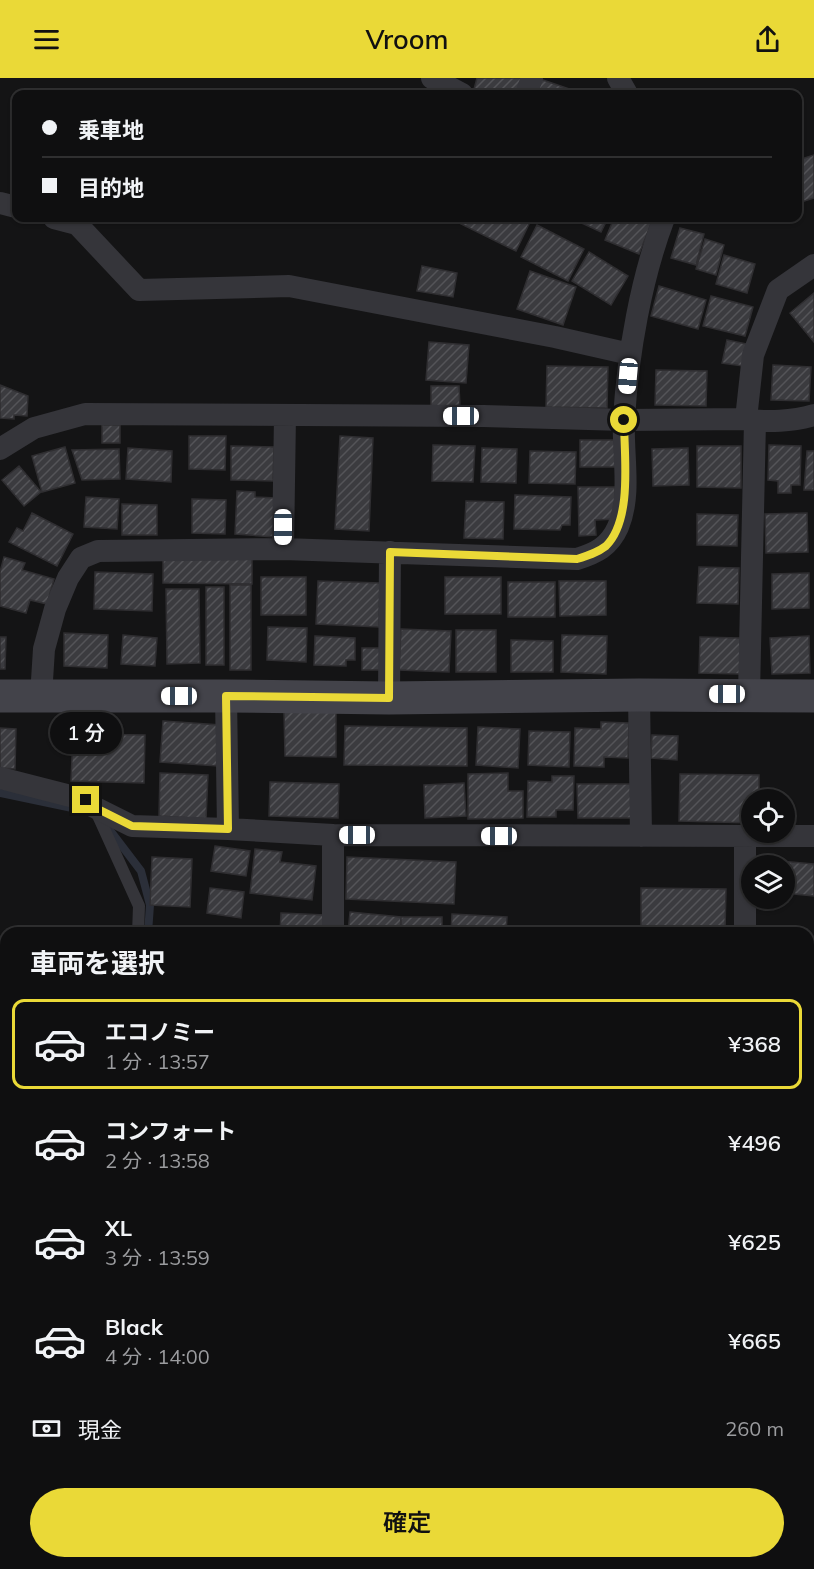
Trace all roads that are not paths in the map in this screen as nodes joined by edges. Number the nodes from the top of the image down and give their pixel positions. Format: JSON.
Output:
{"nodes":[{"id":1,"x":432,"y":78,"type":"edge"},
{"id":2,"x":454,"y":90,"type":"edge"},
{"id":3,"x":69,"y":222,"type":"edge"},
{"id":4,"x":662,"y":222,"type":"edge"},
{"id":5,"x":814,"y":265,"type":"edge"},
{"id":6,"x":630,"y":354,"type":"junction"},
{"id":7,"x":285,"y":415,"type":"junction"},
{"id":8,"x":814,"y":415,"type":"edge"},
{"id":9,"x":624,"y":420,"type":"junction"},
{"id":10,"x":751,"y":420,"type":"junction"},
{"id":11,"x":0,"y":448,"type":"edge"},
{"id":12,"x":283,"y":549,"type":"junction"},
{"id":13,"x":390,"y":552,"type":"junction"},
{"id":14,"x":749,"y":694,"type":"junction"},
{"id":15,"x":639,"y":695,"type":"junction"},
{"id":16,"x":0,"y":696,"type":"edge"},
{"id":17,"x":41,"y":696,"type":"junction"},
{"id":18,"x":226,"y":696,"type":"junction"},
{"id":19,"x":814,"y":696,"type":"edge"},
{"id":20,"x":389,"y":698,"type":"junction"},
{"id":21,"x":0,"y":778,"type":"edge"},
{"id":22,"x":94,"y":807,"type":"junction"},
{"id":23,"x":228,"y":829,"type":"junction"},
{"id":24,"x":333,"y":835,"type":"junction"},
{"id":25,"x":641,"y":836,"type":"junction"},
{"id":26,"x":741,"y":836,"type":"edge"},
{"id":27,"x":795,"y":836,"type":"edge"},
{"id":28,"x":814,"y":836,"type":"edge"},
{"id":29,"x":745,"y":843,"type":"edge"},
{"id":30,"x":138,"y":927,"type":"edge"},
{"id":31,"x":333,"y":927,"type":"edge"},
{"id":32,"x":745,"y":927,"type":"edge"}],
"edges":[{"from":1,"to":2,"type":"street"},
{"from":3,"to":6,"type":"street"},
{"from":4,"to":6,"type":"street"},
{"from":5,"to":10,"type":"street"},
{"from":6,"to":9,"type":"street"},
{"from":7,"to":9,"type":"street"},
{"from":7,"to":11,"type":"street"},
{"from":7,"to":12,"type":"street"},
{"from":8,"to":10,"type":"street"},
{"from":9,"to":10,"type":"street"},
{"from":9,"to":13,"type":"street"},
{"from":10,"to":14,"type":"street"},
{"from":12,"to":13,"type":"street"},
{"from":12,"to":17,"type":"street"},
{"from":13,"to":20,"type":"street"},
{"from":14,"to":15,"type":"street"},
{"from":14,"to":19,"type":"street"},
{"from":15,"to":20,"type":"street"},
{"from":15,"to":25,"type":"street"},
{"from":16,"to":17,"type":"street"},
{"from":17,"to":18,"type":"street"},
{"from":18,"to":20,"type":"street"},
{"from":18,"to":23,"type":"street"},
{"from":21,"to":22,"type":"street"},
{"from":22,"to":23,"type":"street"},
{"from":22,"to":30,"type":"lane"},
{"from":23,"to":24,"type":"street"},
{"from":24,"to":25,"type":"street"},
{"from":24,"to":31,"type":"street"},
{"from":25,"to":26,"type":"street"},
{"from":27,"to":28,"type":"street"},
{"from":29,"to":32,"type":"street"}]}
